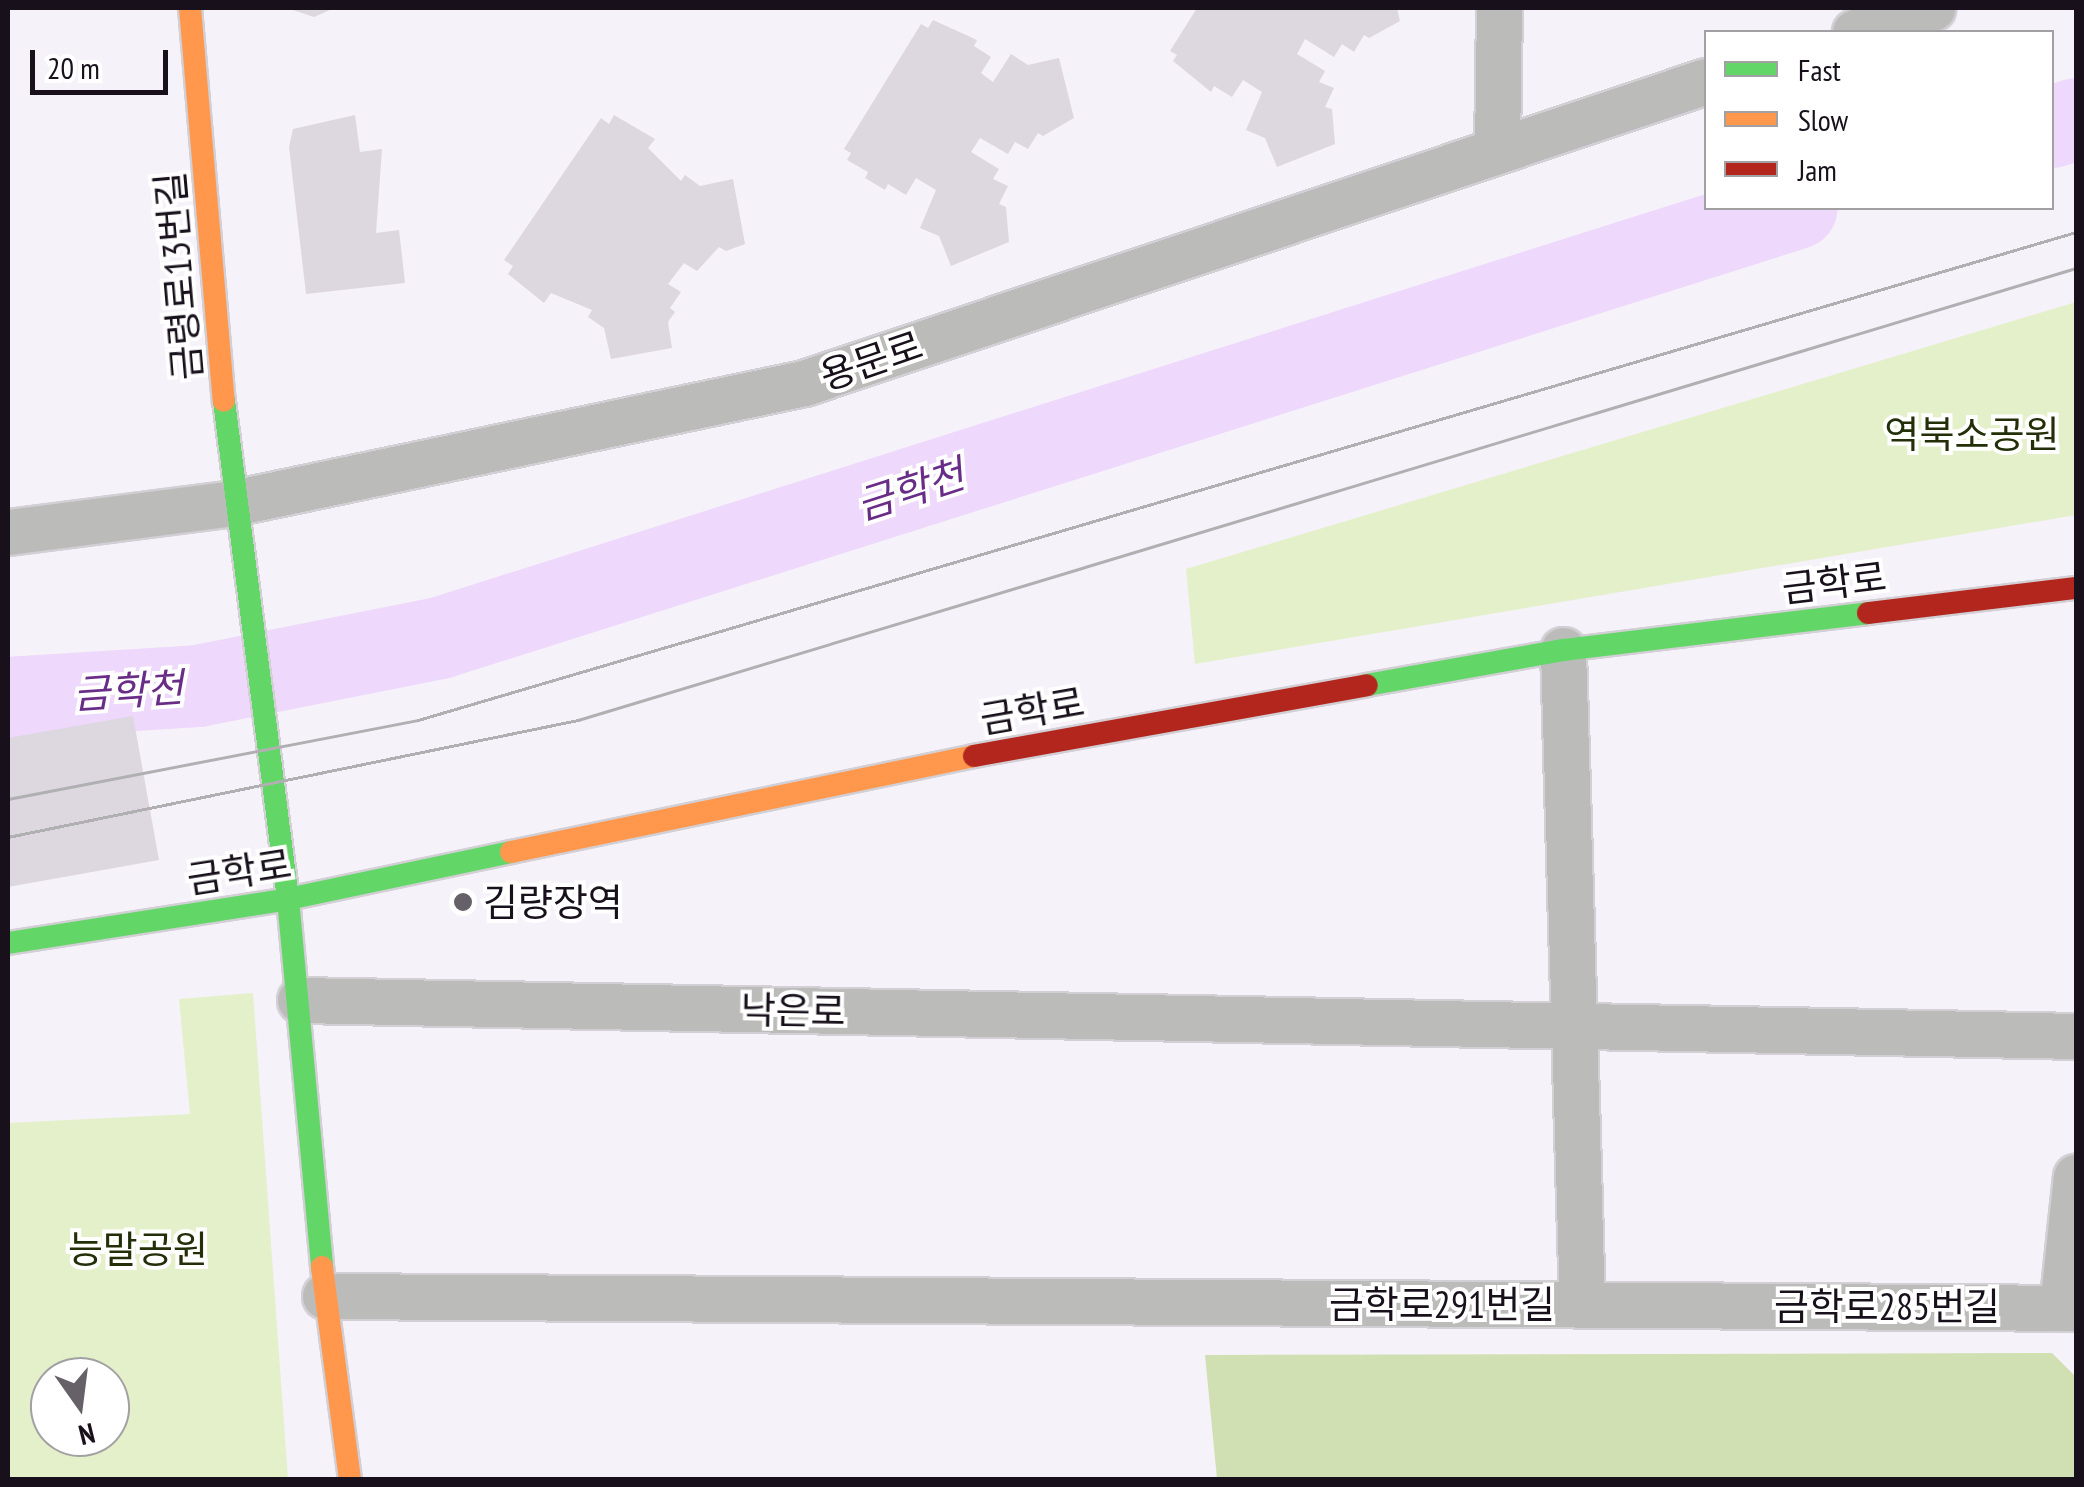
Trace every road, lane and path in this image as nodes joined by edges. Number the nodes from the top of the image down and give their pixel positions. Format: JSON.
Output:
{"nodes":[{"id":1,"x":190,"y":8,"type":"edge"},
{"id":2,"x":1499,"y":8,"type":"edge"},
{"id":3,"x":1932,"y":8,"type":"edge"},
{"id":4,"x":1861,"y":30,"type":"edge"},
{"id":5,"x":1704,"y":82,"type":"edge"},
{"id":6,"x":1497,"y":150,"type":"junction"},
{"id":7,"x":236,"y":520,"type":"junction"},
{"id":8,"x":8,"y":532,"type":"edge"},
{"id":9,"x":2076,"y":588,"type":"edge"},
{"id":10,"x":1563,"y":650,"type":"junction"},
{"id":11,"x":288,"y":899,"type":"junction"},
{"id":12,"x":8,"y":942,"type":"edge"},
{"id":13,"x":300,"y":1000,"type":"junction"},
{"id":14,"x":1576,"y":1026,"type":"junction"},
{"id":15,"x":2076,"y":1036,"type":"edge"},
{"id":16,"x":2076,"y":1177,"type":"edge"},
{"id":17,"x":325,"y":1296,"type":"junction"},
{"id":18,"x":1582,"y":1305,"type":"junction"},
{"id":19,"x":2072,"y":1312,"type":"edge"},
{"id":20,"x":350,"y":1480,"type":"edge"}],
"edges":[{"from":1,"to":7,"type":"main road","name":"금령로13번길"},
{"from":2,"to":6,"type":"street"},
{"from":3,"to":4,"type":"street"},
{"from":5,"to":6,"type":"street","name":"용문로"},
{"from":6,"to":7,"type":"street","name":"용문로"},
{"from":7,"to":8,"type":"street","name":"용문로"},
{"from":7,"to":11,"type":"main road","name":"금령로13번길"},
{"from":9,"to":10,"type":"main road","name":"금학로"},
{"from":10,"to":11,"type":"main road","name":"금학로"},
{"from":10,"to":14,"type":"street","name":"금학로291번길"},
{"from":11,"to":12,"type":"main road","name":"금학로"},
{"from":11,"to":13,"type":"main road"},
{"from":13,"to":14,"type":"street","name":"낙은로"},
{"from":13,"to":17,"type":"main road"},
{"from":14,"to":15,"type":"street"},
{"from":14,"to":18,"type":"street","name":"금학로291번길"},
{"from":16,"to":19,"type":"street","name":"금학로285번길"},
{"from":17,"to":18,"type":"street","name":"금학로291번길"},
{"from":17,"to":20,"type":"main road"},
{"from":18,"to":19,"type":"street","name":"금학로285번길"}]}
